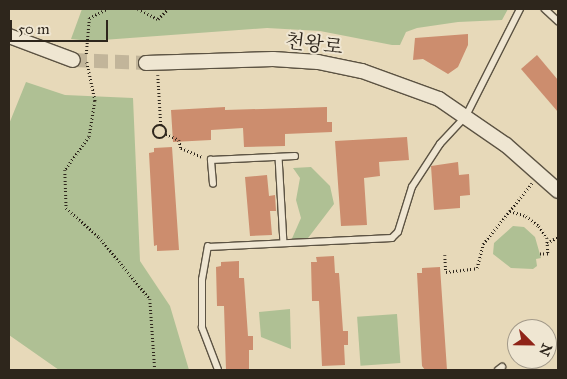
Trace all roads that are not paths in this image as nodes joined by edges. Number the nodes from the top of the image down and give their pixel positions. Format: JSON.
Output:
{"nodes":[{"id":1,"x":520,"y":9,"type":"edge"},
{"id":2,"x":545,"y":9,"type":"edge"},
{"id":3,"x":558,"y":21,"type":"edge"},
{"id":4,"x":9,"y":36,"type":"edge"},
{"id":5,"x":73,"y":60,"type":"tunnel mouth"},
{"id":6,"x":152,"y":62,"type":"tunnel mouth"},
{"id":7,"x":466,"y":116,"type":"junction"},
{"id":8,"x":279,"y":156,"type":"junction"},
{"id":9,"x":295,"y":156,"type":"dead end"},
{"id":10,"x":213,"y":184,"type":"dead end"},
{"id":11,"x":558,"y":191,"type":"edge"},
{"id":12,"x":284,"y":243,"type":"junction"},
{"id":13,"x":218,"y":370,"type":"edge"}],
"edges":[{"from":1,"to":7,"type":"lane"},
{"from":2,"to":3,"type":"lane"},
{"from":4,"to":5,"type":"street"},
{"from":6,"to":7,"type":"street","name":"천왕로"},
{"from":7,"to":11,"type":"street","name":"천왕로"},
{"from":7,"to":12,"type":"lane"},
{"from":8,"to":9,"type":"lane"},
{"from":8,"to":10,"type":"lane"},
{"from":8,"to":12,"type":"lane"},
{"from":12,"to":13,"type":"lane"}]}
